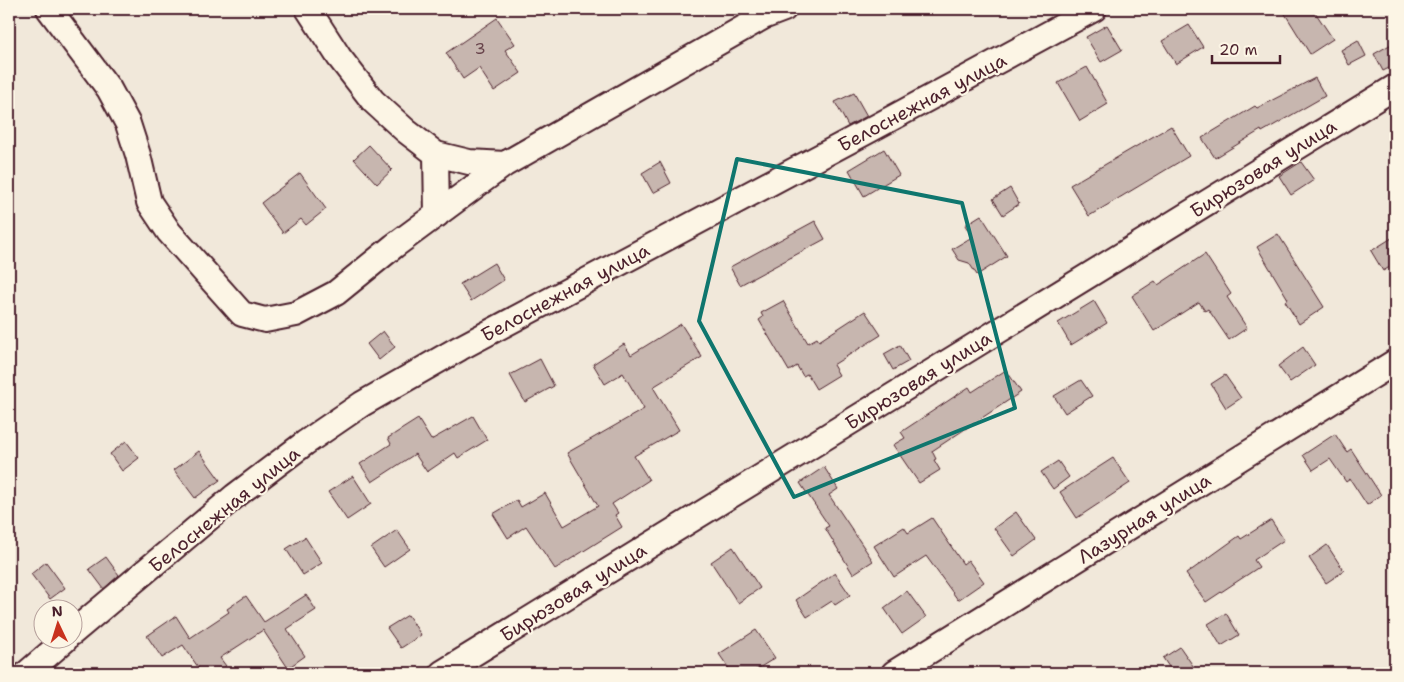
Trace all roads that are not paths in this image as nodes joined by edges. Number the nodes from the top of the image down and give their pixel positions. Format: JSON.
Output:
{"nodes":[{"id":1,"x":49,"y":9,"type":"edge"},
{"id":2,"x":308,"y":9,"type":"edge"},
{"id":3,"x":784,"y":9,"type":"edge"},
{"id":4,"x":1094,"y":9,"type":"edge"},
{"id":5,"x":1395,"y":87,"type":"edge"},
{"id":6,"x":436,"y":154,"type":"junction"},
{"id":7,"x":505,"y":164,"type":"junction"},
{"id":8,"x":437,"y":214,"type":"junction"},
{"id":9,"x":1395,"y":362,"type":"edge"},
{"id":10,"x":82,"y":625,"type":"edge"},
{"id":11,"x":53,"y":650,"type":"edge"},
{"id":12,"x":27,"y":673,"type":"edge"},
{"id":13,"x":442,"y":673,"type":"edge"},
{"id":14,"x":894,"y":673,"type":"edge"}],
"edges":[{"from":1,"to":8,"type":"street"},
{"from":2,"to":6,"type":"street"},
{"from":3,"to":7,"type":"street"},
{"from":4,"to":10,"type":"street","name":"Белоснежная улица"},
{"from":5,"to":13,"type":"street","name":"Бирюзовая улица"},
{"from":6,"to":7,"type":"street"},
{"from":6,"to":8,"type":"street"},
{"from":7,"to":8,"type":"street"},
{"from":9,"to":14,"type":"street","name":"Лазурная улица"},
{"from":11,"to":12,"type":"street"}]}
